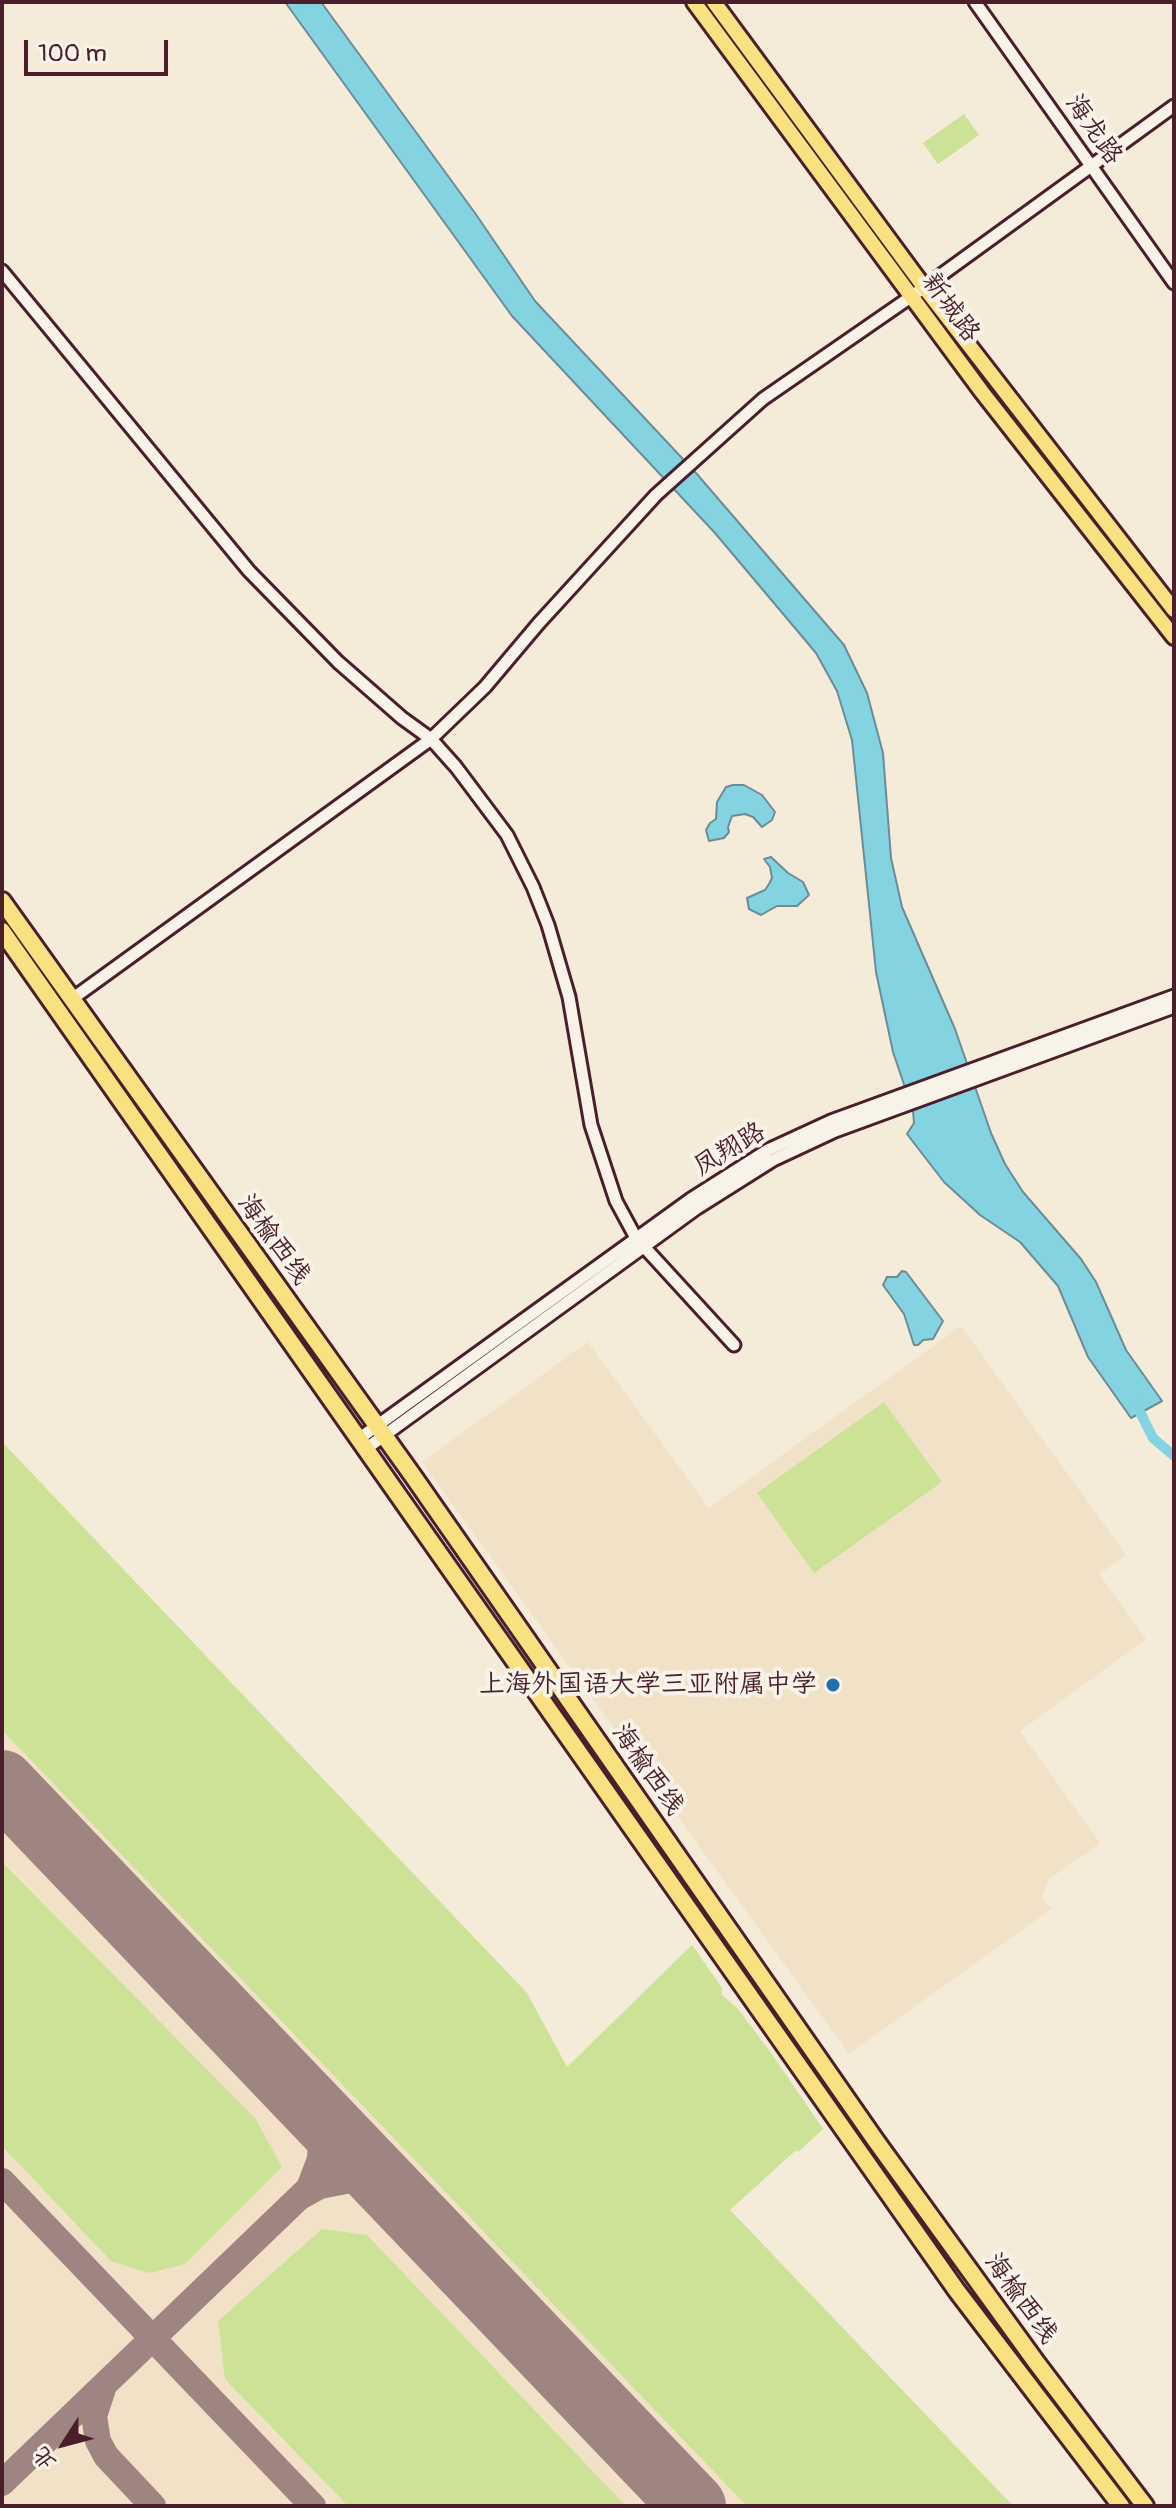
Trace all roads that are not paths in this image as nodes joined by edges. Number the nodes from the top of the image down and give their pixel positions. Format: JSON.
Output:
{"nodes":[{"id":1,"x":694,"y":2,"type":"edge"},
{"id":2,"x":714,"y":2,"type":"edge"},
{"id":3,"x":975,"y":2,"type":"edge"},
{"id":4,"x":1174,"y":106,"type":"edge"},
{"id":5,"x":1091,"y":165,"type":"junction"},
{"id":6,"x":2,"y":271,"type":"edge"},
{"id":7,"x":1174,"y":283,"type":"edge"},
{"id":8,"x":924,"y":287,"type":"junction"},
{"id":9,"x":912,"y":296,"type":"junction"},
{"id":10,"x":1174,"y":610,"type":"edge"},
{"id":11,"x":1174,"y":637,"type":"edge"},
{"id":12,"x":431,"y":739,"type":"junction"},
{"id":13,"x":2,"y":901,"type":"edge"},
{"id":14,"x":2,"y":931,"type":"edge"},
{"id":15,"x":1174,"y":996,"type":"edge"},
{"id":16,"x":72,"y":999,"type":"junction"},
{"id":17,"x":1174,"y":1007,"type":"edge"},
{"id":18,"x":976,"y":1074,"type":"junction"},
{"id":19,"x":640,"y":1242,"type":"junction"},
{"id":20,"x":734,"y":1345,"type":"dead end"},
{"id":21,"x":381,"y":1431,"type":"junction"},
{"id":22,"x":364,"y":1443,"type":"junction"},
{"id":23,"x":1121,"y":2506,"type":"edge"},
{"id":24,"x":1145,"y":2506,"type":"edge"}],
"edges":[{"from":1,"to":9,"type":"main road","name":"新城路"},
{"from":2,"to":8,"type":"main road","name":"新城路"},
{"from":3,"to":5,"type":"street","name":"海龙路"},
{"from":4,"to":5,"type":"street"},
{"from":5,"to":7,"type":"street","name":"海龙路"},
{"from":5,"to":8,"type":"street"},
{"from":6,"to":12,"type":"street"},
{"from":8,"to":9,"type":"street"},
{"from":8,"to":10,"type":"main road","name":"新城路"},
{"from":9,"to":11,"type":"main road","name":"新城路"},
{"from":9,"to":12,"type":"street"},
{"from":12,"to":16,"type":"street"},
{"from":12,"to":19,"type":"street"},
{"from":13,"to":16,"type":"highway","name":"海榆西线"},
{"from":14,"to":22,"type":"highway","name":"海榆西线"},
{"from":15,"to":18,"type":"street","name":"凤翔路"},
{"from":16,"to":21,"type":"highway","name":"海榆西线"},
{"from":17,"to":18,"type":"street","name":"凤翔路"},
{"from":18,"to":19,"type":"street","name":"凤翔路"},
{"from":19,"to":20,"type":"street"},
{"from":19,"to":21,"type":"street","name":"凤翔路"},
{"from":21,"to":22,"type":"street","name":"凤翔路"},
{"from":21,"to":24,"type":"highway","name":"海榆西线"},
{"from":22,"to":23,"type":"highway","name":"海榆西线"}]}
